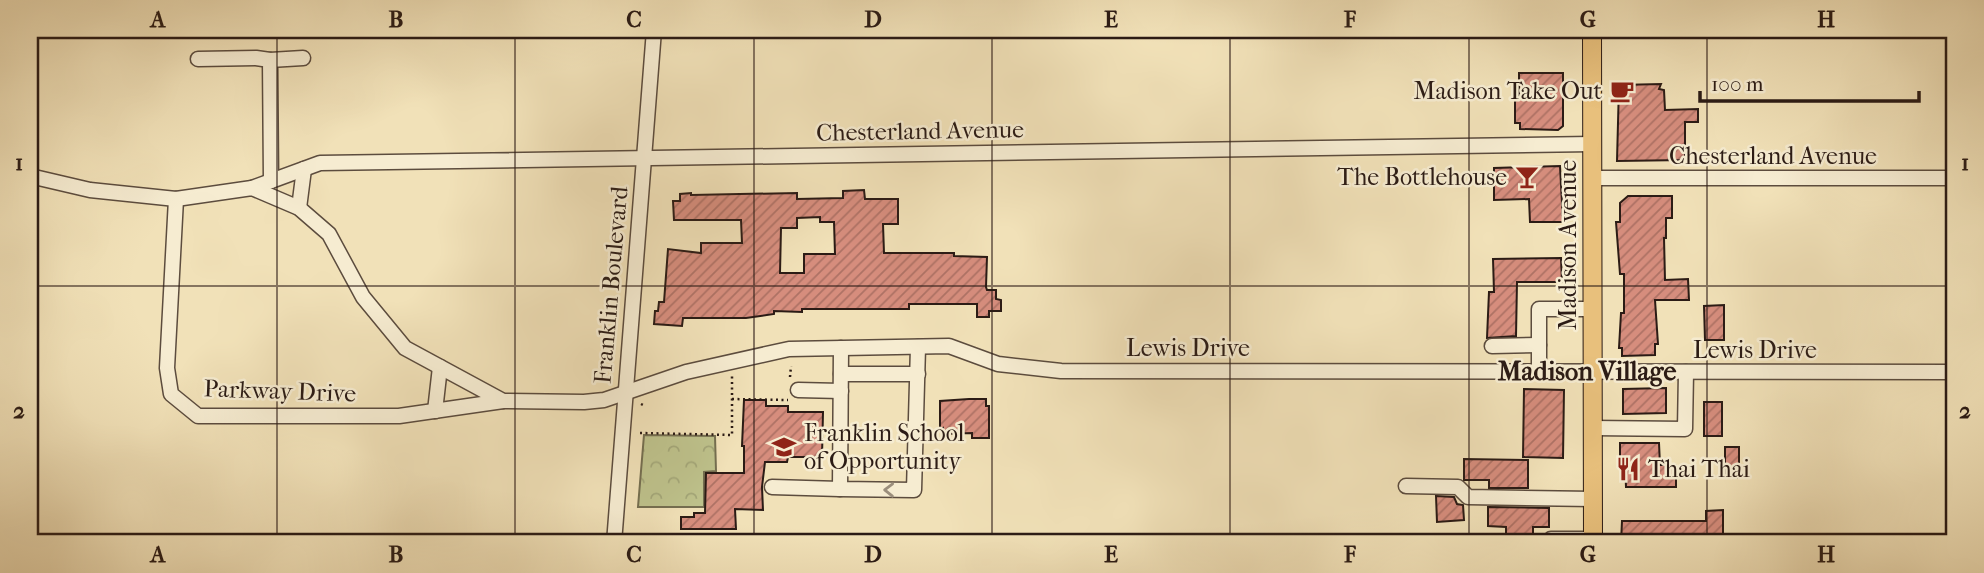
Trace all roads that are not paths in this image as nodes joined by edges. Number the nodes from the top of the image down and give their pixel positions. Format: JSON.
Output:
{"nodes":[{"id":1,"x":654,"y":30,"type":"edge"},
{"id":2,"x":1592,"y":30,"type":"edge"},
{"id":3,"x":303,"y":58,"type":"dead end"},
{"id":4,"x":198,"y":59,"type":"dead end"},
{"id":5,"x":270,"y":60,"type":"junction"},
{"id":6,"x":1592,"y":144,"type":"junction"},
{"id":7,"x":644,"y":158,"type":"junction"},
{"id":8,"x":304,"y":169,"type":"junction"},
{"id":9,"x":30,"y":176,"type":"edge"},
{"id":10,"x":1592,"y":178,"type":"junction"},
{"id":11,"x":1954,"y":178,"type":"edge"},
{"id":12,"x":271,"y":181,"type":"junction"},
{"id":13,"x":252,"y":188,"type":"junction"},
{"id":14,"x":176,"y":199,"type":"junction"},
{"id":15,"x":299,"y":208,"type":"junction"},
{"id":16,"x":1593,"y":309,"type":"junction"},
{"id":17,"x":1539,"y":345,"type":"junction"},
{"id":18,"x":1492,"y":346,"type":"dead end"},
{"id":19,"x":918,"y":347,"type":"junction"},
{"id":20,"x":841,"y":348,"type":"junction"},
{"id":21,"x":440,"y":367,"type":"junction"},
{"id":22,"x":1539,"y":372,"type":"junction"},
{"id":23,"x":1686,"y":372,"type":"junction"},
{"id":24,"x":1954,"y":372,"type":"edge"},
{"id":25,"x":1593,"y":373,"type":"junction"},
{"id":26,"x":841,"y":374,"type":"junction"},
{"id":27,"x":918,"y":374,"type":"junction"},
{"id":28,"x":841,"y":391,"type":"junction"},
{"id":29,"x":625,"y":394,"type":"junction"},
{"id":30,"x":794,"y":395,"type":"road end"},
{"id":31,"x":503,"y":401,"type":"junction"},
{"id":32,"x":435,"y":411,"type":"junction"},
{"id":33,"x":1593,"y":428,"type":"junction"},
{"id":34,"x":1406,"y":486,"type":"dead end"},
{"id":35,"x":772,"y":487,"type":"dead end"},
{"id":36,"x":840,"y":489,"type":"junction"},
{"id":37,"x":1593,"y":499,"type":"junction"},
{"id":38,"x":1593,"y":541,"type":"edge"},
{"id":39,"x":614,"y":543,"type":"edge"},
{"id":40,"x":1548,"y":543,"type":"edge"}],
"edges":[{"from":1,"to":7,"type":"street","name":"Franklin Boulevard"},
{"from":2,"to":6,"type":"main road","name":"Madison Avenue"},
{"from":3,"to":5,"type":"street"},
{"from":4,"to":5,"type":"street"},
{"from":5,"to":12,"type":"street"},
{"from":6,"to":7,"type":"street","name":"Chesterland Avenue"},
{"from":6,"to":10,"type":"main road","name":"Madison Avenue"},
{"from":7,"to":8,"type":"street","name":"Chesterland Avenue"},
{"from":7,"to":29,"type":"street","name":"Franklin Boulevard"},
{"from":8,"to":12,"type":"street","name":"Chesterland Avenue"},
{"from":8,"to":15,"type":"street"},
{"from":9,"to":14,"type":"street"},
{"from":10,"to":11,"type":"street","name":"Chesterland Avenue"},
{"from":10,"to":16,"type":"main road","name":"Madison Avenue"},
{"from":12,"to":13,"type":"street","name":"Chesterland Avenue"},
{"from":13,"to":14,"type":"street"},
{"from":13,"to":15,"type":"street","name":"Lewis Drive"},
{"from":14,"to":32,"type":"street","name":"Parkway Drive"},
{"from":15,"to":21,"type":"street","name":"Lewis Drive"},
{"from":16,"to":17,"type":"street"},
{"from":16,"to":25,"type":"main road","name":"Madison Avenue"},
{"from":17,"to":18,"type":"street"},
{"from":17,"to":22,"type":"street"},
{"from":19,"to":20,"type":"street","name":"Lewis Drive"},
{"from":19,"to":22,"type":"street","name":"Lewis Drive"},
{"from":19,"to":27,"type":"street"},
{"from":20,"to":26,"type":"street"},
{"from":20,"to":29,"type":"street","name":"Lewis Drive"},
{"from":21,"to":31,"type":"street","name":"Lewis Drive"},
{"from":21,"to":32,"type":"street"},
{"from":22,"to":25,"type":"street","name":"Lewis Drive"},
{"from":23,"to":24,"type":"street","name":"Lewis Drive"},
{"from":23,"to":25,"type":"street","name":"Lewis Drive"},
{"from":23,"to":33,"type":"street"},
{"from":25,"to":33,"type":"main road","name":"Madison Avenue"},
{"from":26,"to":27,"type":"street"},
{"from":26,"to":28,"type":"street"},
{"from":27,"to":36,"type":"street","one_way":true},
{"from":28,"to":30,"type":"street"},
{"from":28,"to":36,"type":"street"},
{"from":29,"to":31,"type":"street","name":"Lewis Drive"},
{"from":29,"to":39,"type":"street","name":"Franklin Boulevard"},
{"from":31,"to":32,"type":"street","name":"Parkway Drive"},
{"from":33,"to":37,"type":"main road","name":"Madison Avenue"},
{"from":34,"to":37,"type":"street"},
{"from":35,"to":36,"type":"street"},
{"from":37,"to":38,"type":"main road","name":"Madison Avenue"},
{"from":38,"to":40,"type":"street"}]}
